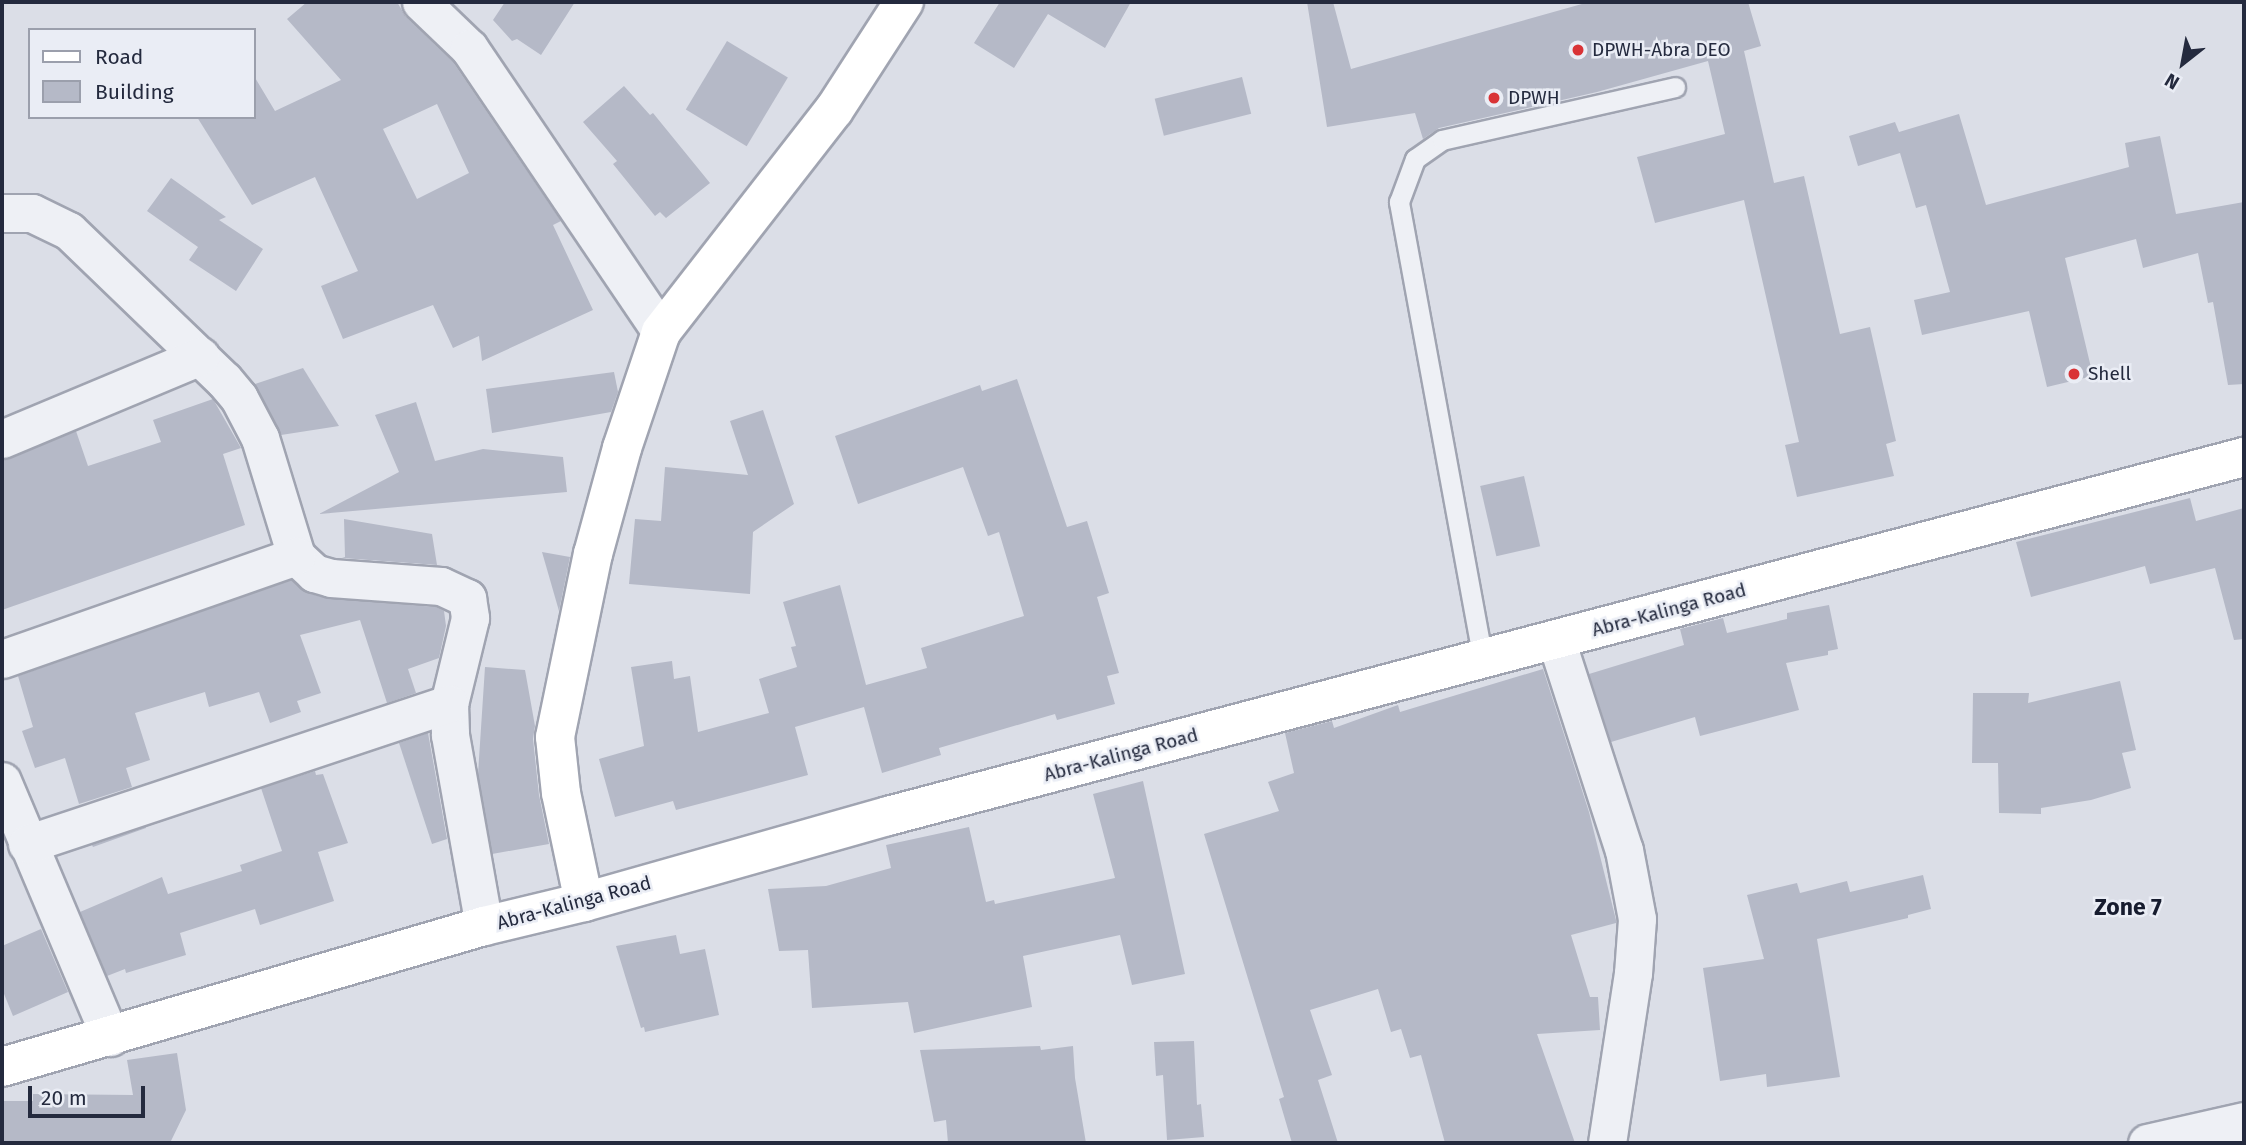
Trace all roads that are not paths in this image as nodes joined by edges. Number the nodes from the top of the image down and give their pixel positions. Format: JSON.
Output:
{"nodes":[{"id":1,"x":421,"y":2,"type":"edge"},
{"id":2,"x":904,"y":2,"type":"edge"},
{"id":3,"x":1675,"y":87,"type":"dead end"},
{"id":4,"x":2,"y":213,"type":"edge"},
{"id":5,"x":661,"y":332,"type":"junction"},
{"id":6,"x":200,"y":356,"type":"junction"},
{"id":7,"x":2,"y":439,"type":"edge"},
{"id":8,"x":2244,"y":457,"type":"edge"},
{"id":9,"x":296,"y":556,"type":"junction"},
{"id":10,"x":1556,"y":640,"type":"junction"},
{"id":11,"x":2,"y":659,"type":"edge"},
{"id":12,"x":1483,"y":660,"type":"junction"},
{"id":13,"x":450,"y":704,"type":"junction"},
{"id":14,"x":2,"y":781,"type":"edge"},
{"id":15,"x":27,"y":844,"type":"junction"},
{"id":16,"x":584,"y":902,"type":"junction"},
{"id":17,"x":484,"y":926,"type":"junction"},
{"id":18,"x":110,"y":1037,"type":"junction"},
{"id":19,"x":2,"y":1067,"type":"edge"},
{"id":20,"x":2244,"y":1121,"type":"edge"},
{"id":21,"x":1607,"y":1143,"type":"edge"},
{"id":22,"x":2147,"y":1143,"type":"edge"}],
"edges":[{"from":1,"to":5,"type":"street"},
{"from":2,"to":5,"type":"main road"},
{"from":3,"to":12,"type":"lane"},
{"from":4,"to":6,"type":"street"},
{"from":5,"to":16,"type":"main road"},
{"from":6,"to":7,"type":"street"},
{"from":6,"to":9,"type":"street"},
{"from":8,"to":10,"type":"main road","name":"Abra-Kalinga Road"},
{"from":9,"to":11,"type":"street"},
{"from":9,"to":13,"type":"street"},
{"from":10,"to":12,"type":"main road","name":"Abra-Kalinga Road"},
{"from":10,"to":21,"type":"street"},
{"from":12,"to":16,"type":"main road","name":"Abra-Kalinga Road"},
{"from":13,"to":15,"type":"street"},
{"from":13,"to":17,"type":"street"},
{"from":14,"to":15,"type":"street"},
{"from":15,"to":18,"type":"street"},
{"from":16,"to":17,"type":"main road","name":"Abra-Kalinga Road"},
{"from":17,"to":18,"type":"main road","name":"Abra-Kalinga Road"},
{"from":18,"to":19,"type":"main road","name":"Abra-Kalinga Road"},
{"from":20,"to":22,"type":"street"}]}
